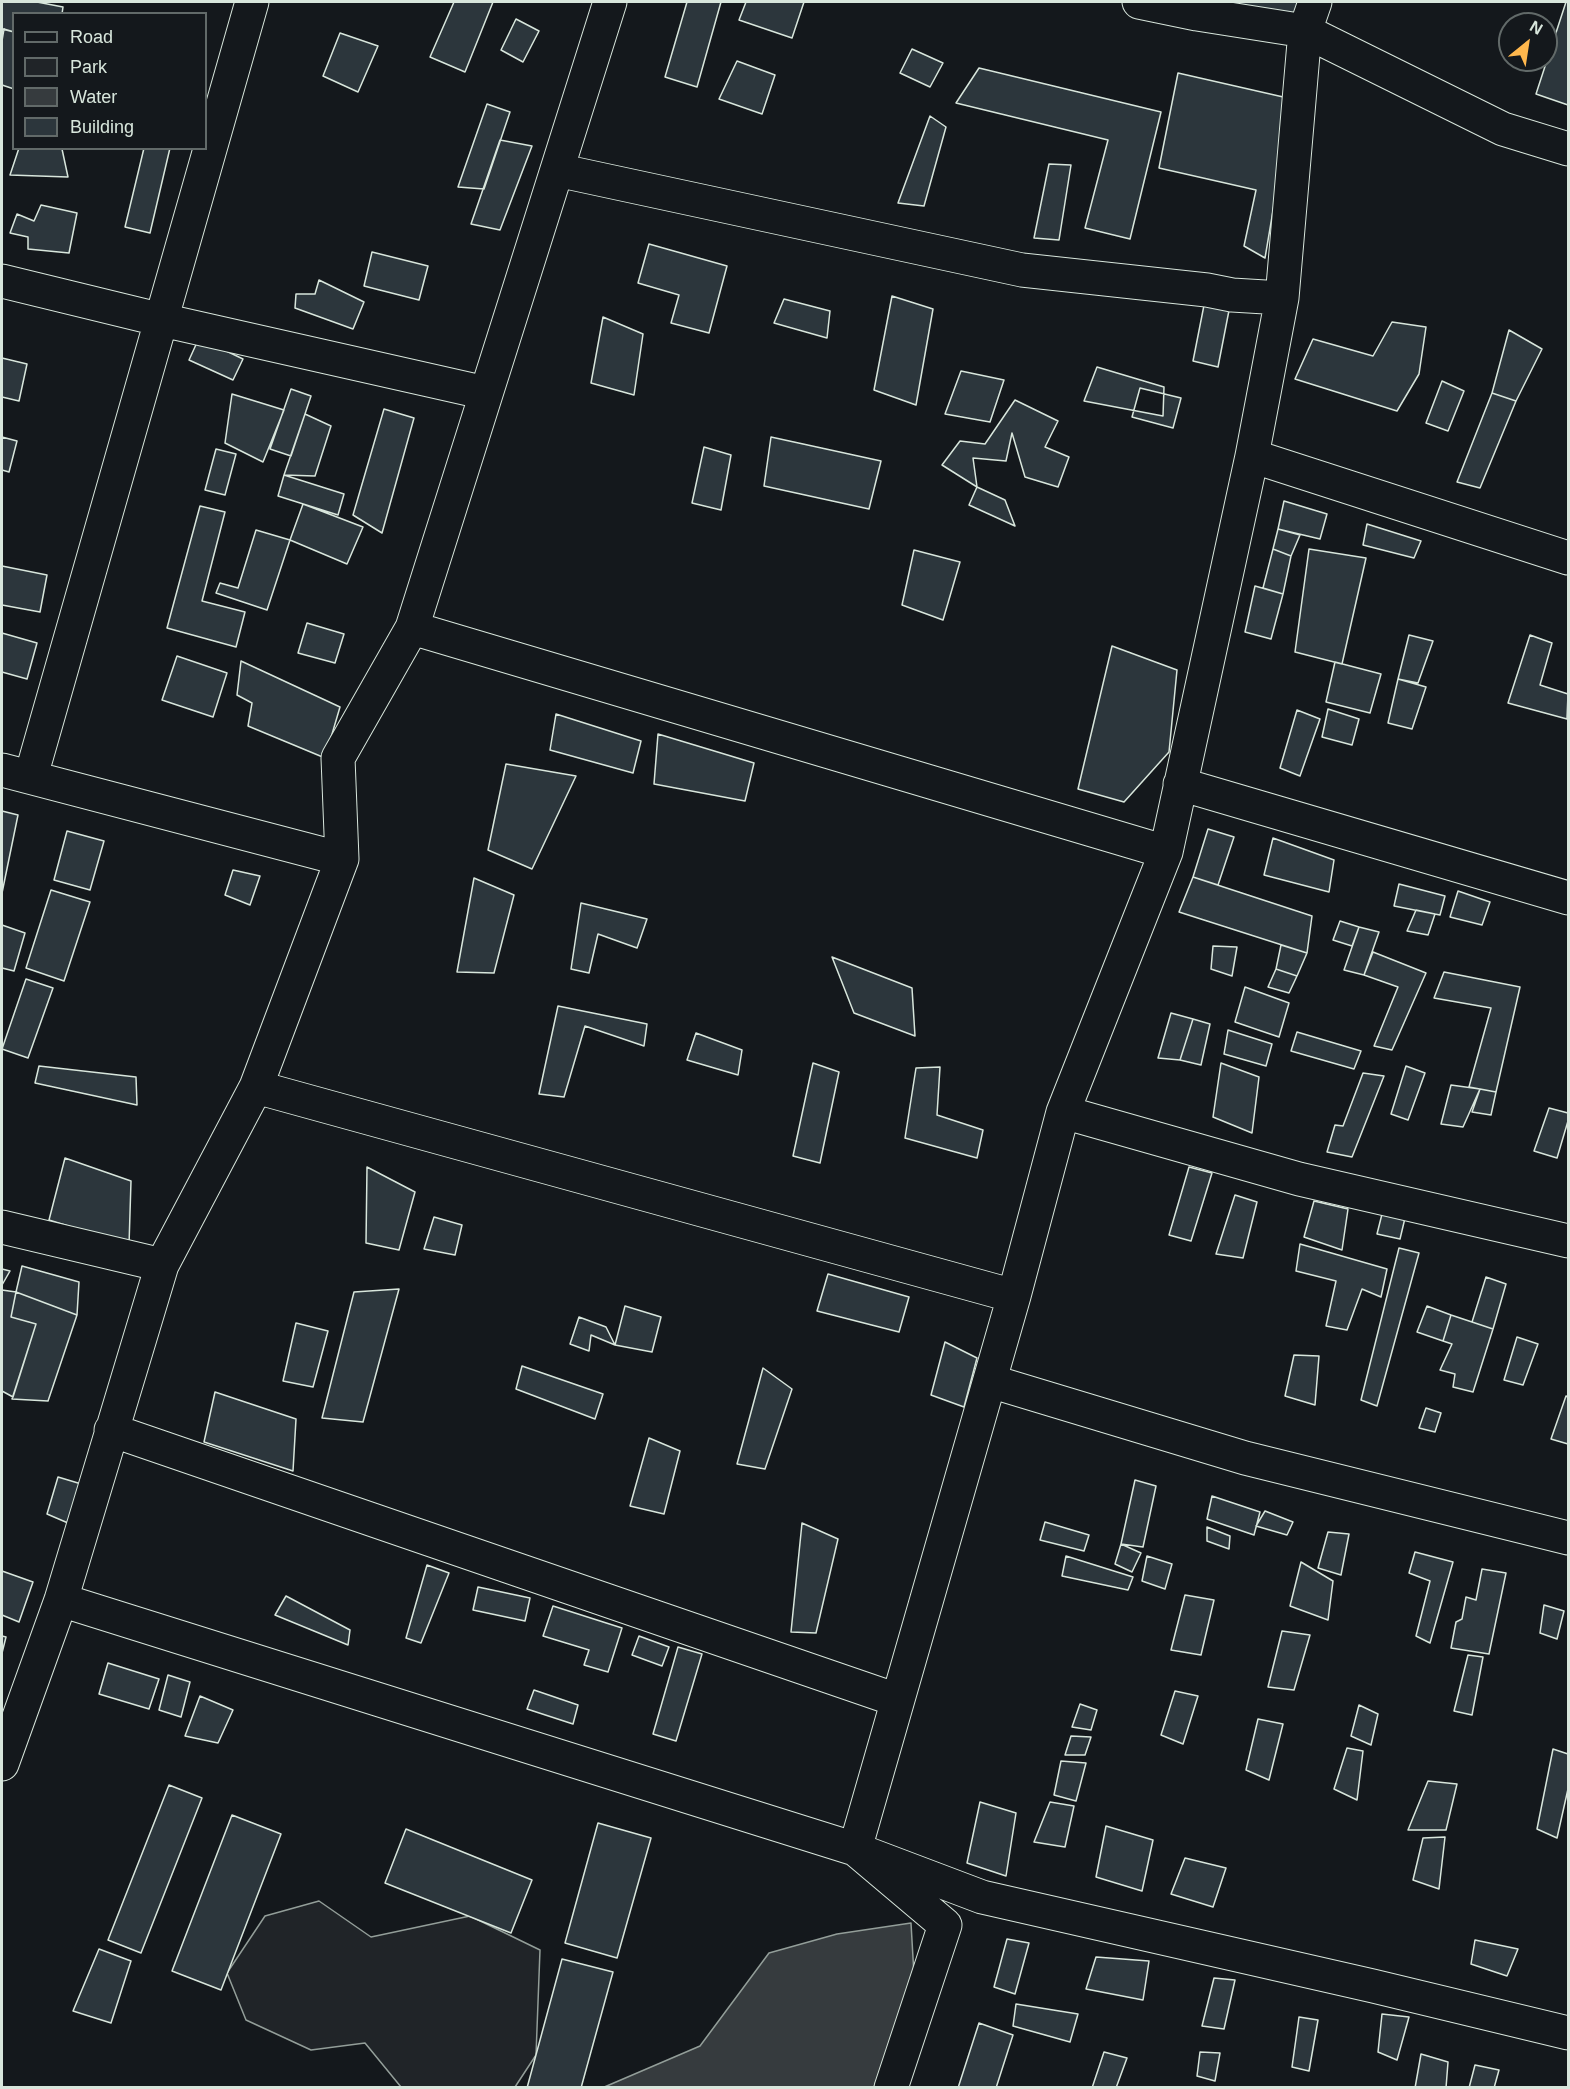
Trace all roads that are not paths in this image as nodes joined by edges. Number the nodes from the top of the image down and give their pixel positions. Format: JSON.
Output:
{"nodes":[{"id":1,"x":252,"y":2,"type":"edge"},
{"id":2,"x":610,"y":2,"type":"edge"},
{"id":3,"x":1139,"y":2,"type":"edge"},
{"id":4,"x":1310,"y":16,"type":"edge"},
{"id":5,"x":1569,"y":149,"type":"edge"},
{"id":6,"x":556,"y":170,"type":"junction"},
{"id":7,"x":2,"y":280,"type":"edge"},
{"id":8,"x":1282,"y":298,"type":"junction"},
{"id":9,"x":162,"y":320,"type":"junction"},
{"id":10,"x":486,"y":393,"type":"junction"},
{"id":11,"x":1252,"y":456,"type":"junction"},
{"id":12,"x":1569,"y":558,"type":"edge"},
{"id":13,"x":412,"y":628,"type":"junction"},
{"id":14,"x":16,"y":773,"type":"edge"},
{"id":15,"x":1180,"y":784,"type":"junction"},
{"id":16,"x":1166,"y":852,"type":"junction"},
{"id":17,"x":342,"y":859,"type":"junction"},
{"id":18,"x":1569,"y":898,"type":"edge"},
{"id":19,"x":256,"y":1087,"type":"junction"},
{"id":20,"x":1063,"y":1112,"type":"junction"},
{"id":21,"x":2,"y":1227,"type":"edge"},
{"id":22,"x":1569,"y":1241,"type":"edge"},
{"id":23,"x":162,"y":1265,"type":"junction"},
{"id":24,"x":1014,"y":1296,"type":"junction"},
{"id":25,"x":990,"y":1381,"type":"junction"},
{"id":26,"x":111,"y":1430,"type":"junction"},
{"id":27,"x":1569,"y":1538,"type":"edge"},
{"id":28,"x":61,"y":1600,"type":"junction"},
{"id":29,"x":897,"y":1700,"type":"junction"},
{"id":30,"x":2,"y":1764,"type":"edge"},
{"id":31,"x":855,"y":1849,"type":"junction"},
{"id":32,"x":1569,"y":2033,"type":"edge"},
{"id":33,"x":891,"y":2088,"type":"edge"}],
"edges":[{"from":1,"to":9,"type":"street"},
{"from":2,"to":6,"type":"street"},
{"from":3,"to":4,"type":"street"},
{"from":4,"to":5,"type":"street"},
{"from":4,"to":8,"type":"street"},
{"from":6,"to":8,"type":"street"},
{"from":6,"to":10,"type":"street"},
{"from":7,"to":9,"type":"street"},
{"from":8,"to":11,"type":"street"},
{"from":9,"to":10,"type":"street"},
{"from":9,"to":14,"type":"street"},
{"from":10,"to":13,"type":"street"},
{"from":11,"to":12,"type":"street"},
{"from":11,"to":15,"type":"street"},
{"from":13,"to":16,"type":"street"},
{"from":13,"to":17,"type":"street"},
{"from":14,"to":17,"type":"street"},
{"from":15,"to":16,"type":"street"},
{"from":15,"to":18,"type":"street"},
{"from":16,"to":20,"type":"street"},
{"from":17,"to":19,"type":"street"},
{"from":19,"to":23,"type":"street"},
{"from":19,"to":24,"type":"street"},
{"from":20,"to":22,"type":"street"},
{"from":20,"to":24,"type":"street"},
{"from":21,"to":23,"type":"street"},
{"from":23,"to":26,"type":"street"},
{"from":24,"to":25,"type":"street"},
{"from":25,"to":27,"type":"street"},
{"from":25,"to":29,"type":"street"},
{"from":26,"to":28,"type":"street"},
{"from":26,"to":29,"type":"street"},
{"from":28,"to":30,"type":"street"},
{"from":28,"to":31,"type":"street"},
{"from":29,"to":31,"type":"street"},
{"from":31,"to":32,"type":"street"},
{"from":31,"to":33,"type":"street"}]}
